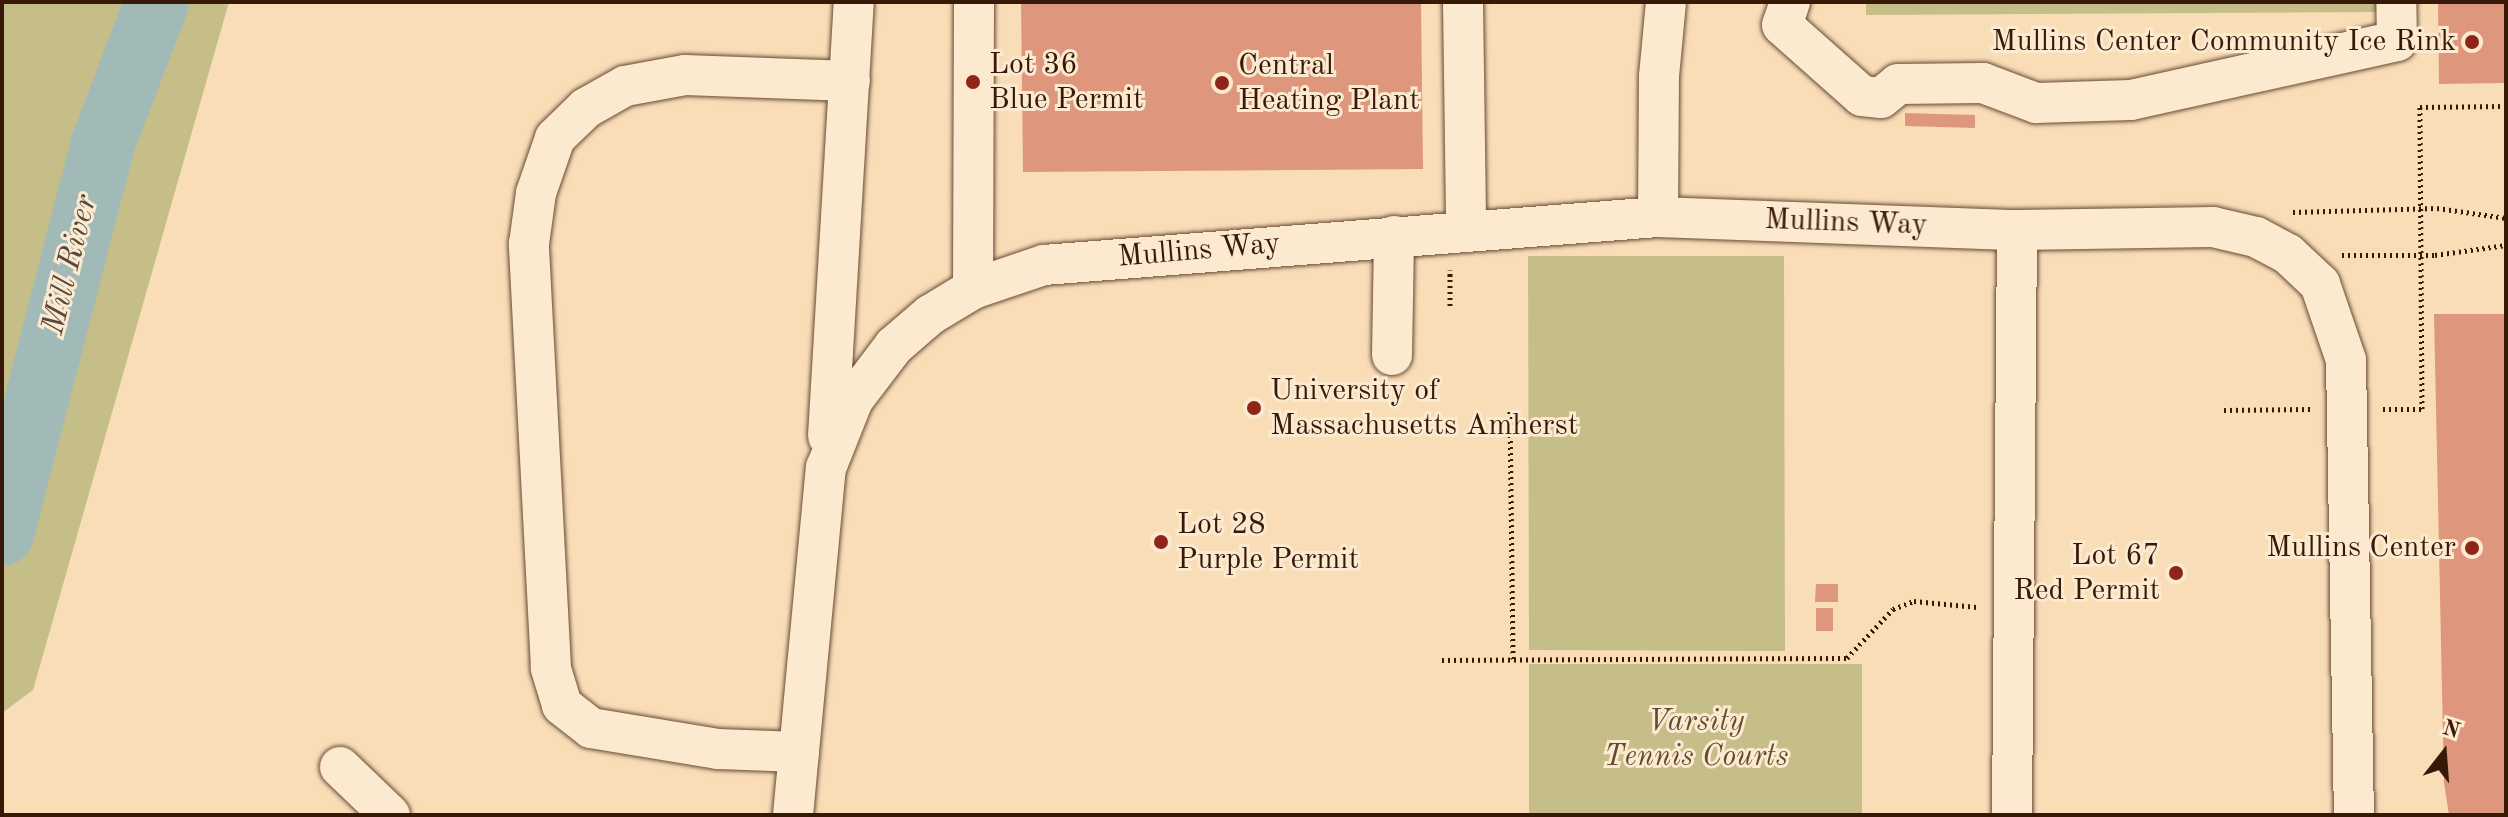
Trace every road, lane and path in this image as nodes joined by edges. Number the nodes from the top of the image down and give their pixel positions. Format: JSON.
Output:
{"nodes":[{"id":1,"x":854,"y":2,"type":"edge"},
{"id":2,"x":974,"y":2,"type":"edge"},
{"id":3,"x":1463,"y":2,"type":"edge"},
{"id":4,"x":1666,"y":2,"type":"edge"},
{"id":5,"x":1790,"y":2,"type":"edge"},
{"id":6,"x":2396,"y":2,"type":"edge"},
{"id":7,"x":850,"y":81,"type":"junction"},
{"id":8,"x":2506,"y":106,"type":"edge"},
{"id":9,"x":2421,"y":209,"type":"junction"},
{"id":10,"x":2276,"y":212,"type":"dead end"},
{"id":11,"x":1658,"y":217,"type":"junction"},
{"id":12,"x":2506,"y":218,"type":"edge"},
{"id":13,"x":1466,"y":230,"type":"junction"},
{"id":14,"x":2017,"y":230,"type":"junction"},
{"id":15,"x":1394,"y":236,"type":"junction"},
{"id":16,"x":2506,"y":245,"type":"edge"},
{"id":17,"x":2422,"y":253,"type":"junction"},
{"id":18,"x":2333,"y":255,"type":"dead end"},
{"id":19,"x":1450,"y":266,"type":"dead end"},
{"id":20,"x":973,"y":289,"type":"junction"},
{"id":21,"x":1450,"y":306,"type":"dead end"},
{"id":22,"x":1392,"y":355,"type":"dead end"},
{"id":23,"x":2325,"y":409,"type":"dead end"},
{"id":24,"x":2376,"y":409,"type":"dead end"},
{"id":25,"x":2224,"y":410,"type":"dead end"},
{"id":26,"x":1510,"y":411,"type":"dead end"},
{"id":27,"x":826,"y":468,"type":"junction"},
{"id":28,"x":2017,"y":611,"type":"junction"},
{"id":29,"x":1513,"y":659,"type":"junction"},
{"id":30,"x":1442,"y":660,"type":"dead end"},
{"id":31,"x":799,"y":752,"type":"junction"},
{"id":32,"x":340,"y":767,"type":"dead end"},
{"id":33,"x":390,"y":815,"type":"edge"},
{"id":34,"x":793,"y":815,"type":"edge"},
{"id":35,"x":2012,"y":815,"type":"edge"},
{"id":36,"x":2354,"y":815,"type":"edge"}],
"edges":[{"from":1,"to":7,"type":"street"},
{"from":2,"to":20,"type":"street"},
{"from":3,"to":13,"type":"street"},
{"from":4,"to":11,"type":"street"},
{"from":5,"to":6,"type":"street"},
{"from":7,"to":27,"type":"street"},
{"from":7,"to":31,"type":"street"},
{"from":8,"to":9,"type":"path"},
{"from":9,"to":10,"type":"path"},
{"from":9,"to":12,"type":"path"},
{"from":9,"to":17,"type":"path"},
{"from":11,"to":13,"type":"street","name":"Mullins Way"},
{"from":11,"to":14,"type":"street","name":"Mullins Way"},
{"from":13,"to":15,"type":"street","name":"Mullins Way"},
{"from":14,"to":28,"type":"street"},
{"from":14,"to":36,"type":"street","name":"Mullins Way"},
{"from":15,"to":20,"type":"street","name":"Mullins Way"},
{"from":15,"to":22,"type":"street"},
{"from":16,"to":17,"type":"path"},
{"from":17,"to":18,"type":"path"},
{"from":17,"to":24,"type":"path"},
{"from":19,"to":21,"type":"path"},
{"from":20,"to":27,"type":"street","name":"Mullins Way"},
{"from":23,"to":25,"type":"path"},
{"from":26,"to":29,"type":"path"},
{"from":27,"to":31,"type":"street","name":"Mullins Way"},
{"from":28,"to":29,"type":"path"},
{"from":28,"to":35,"type":"street"},
{"from":29,"to":30,"type":"path"},
{"from":31,"to":34,"type":"street","name":"Mullins Way"},
{"from":32,"to":33,"type":"street"}]}
